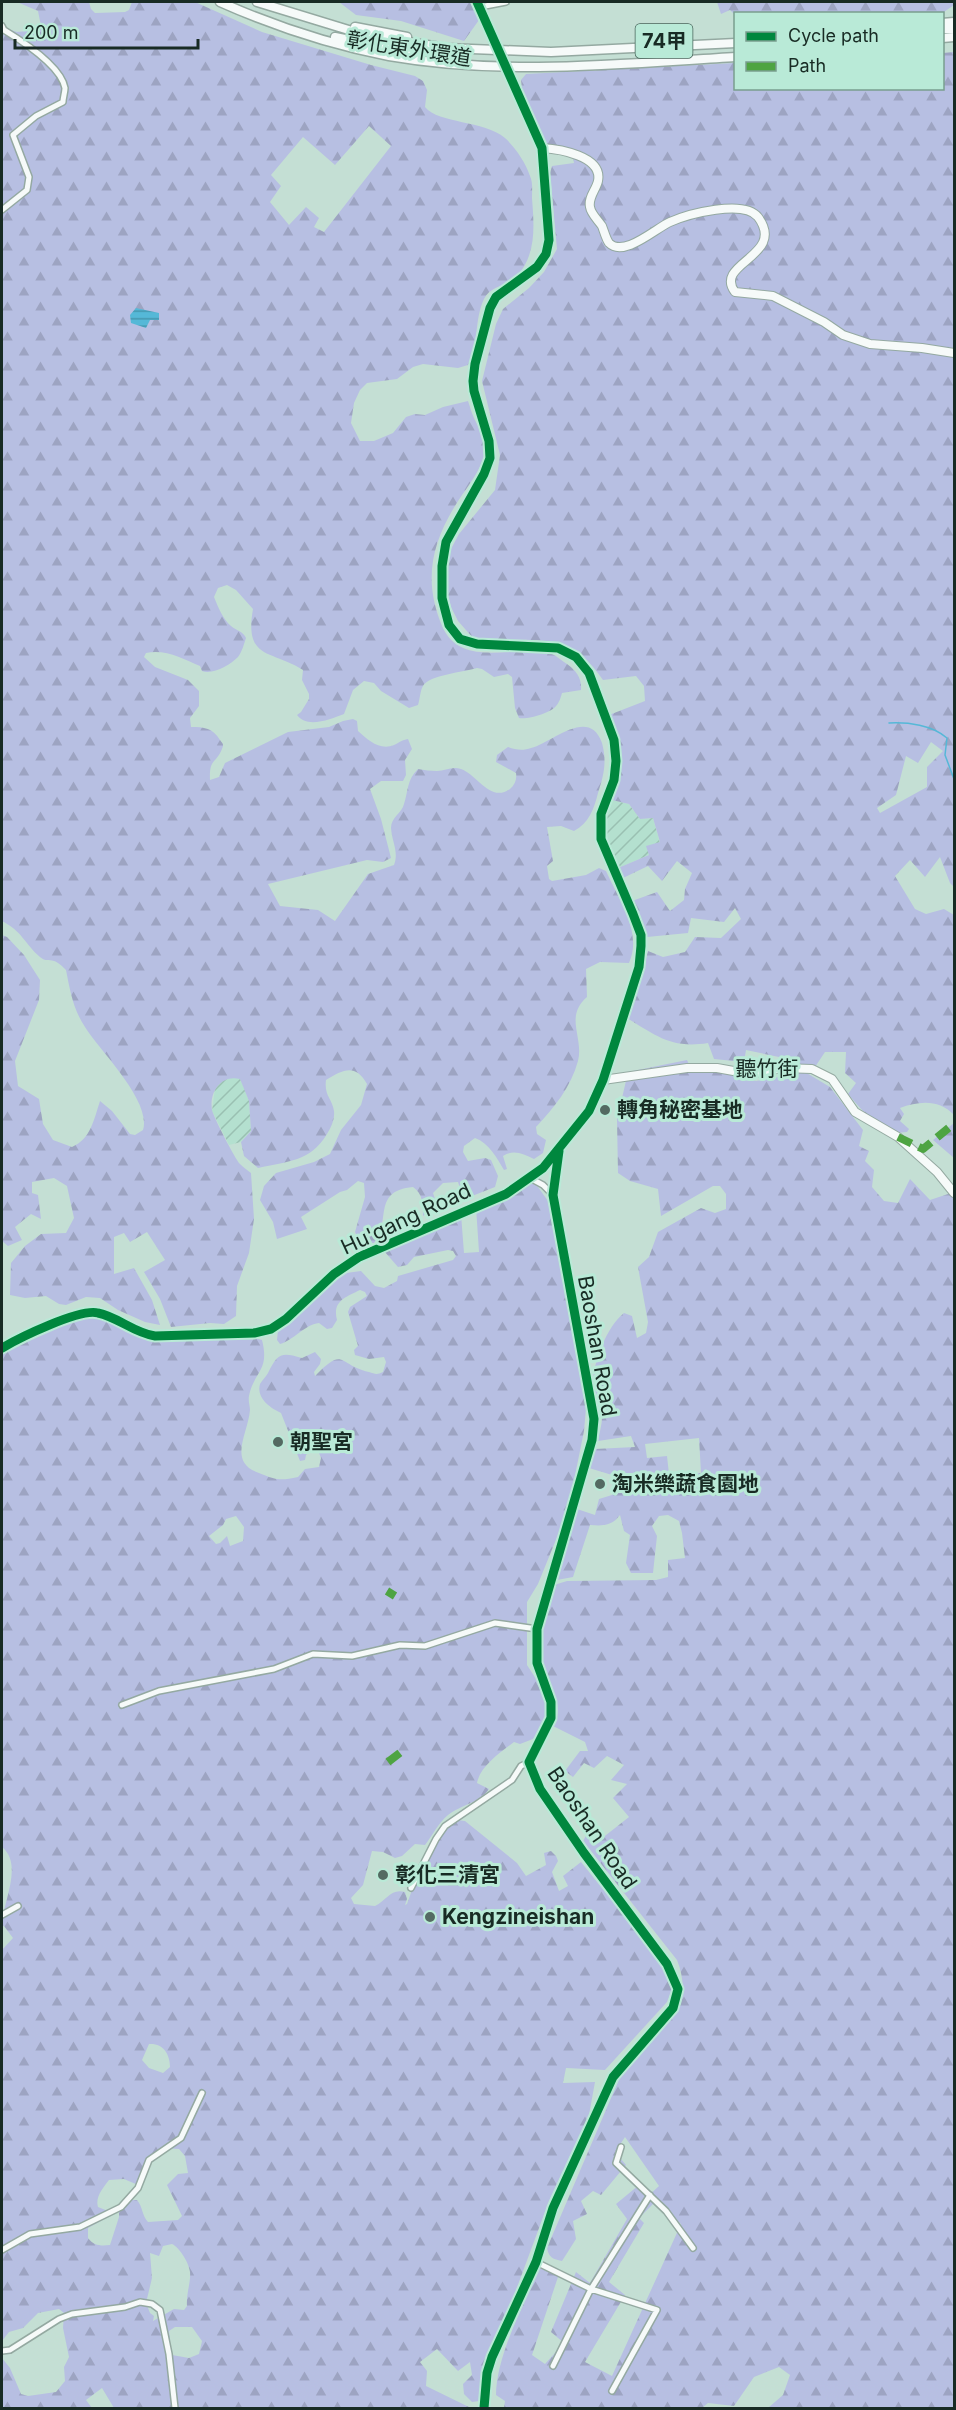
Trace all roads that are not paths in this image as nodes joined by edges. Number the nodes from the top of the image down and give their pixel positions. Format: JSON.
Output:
{"nodes":[{"id":1,"x":220,"y":2,"type":"edge"},
{"id":2,"x":233,"y":2,"type":"edge"},
{"id":3,"x":274,"y":2,"type":"edge"},
{"id":4,"x":506,"y":2,"type":"edge"},
{"id":5,"x":479,"y":4,"type":"edge"},
{"id":6,"x":254,"y":9,"type":"edge"},
{"id":7,"x":311,"y":25,"type":"junction"},
{"id":8,"x":2,"y":26,"type":"edge"},
{"id":9,"x":733,"y":47,"type":"edge"},
{"id":10,"x":497,"y":48,"type":"junction"},
{"id":11,"x":418,"y":49,"type":"junction"},
{"id":12,"x":526,"y":57,"type":"junction"},
{"id":13,"x":504,"y":64,"type":"junction"},
{"id":14,"x":542,"y":148,"type":"junction"},
{"id":15,"x":2,"y":210,"type":"edge"},
{"id":16,"x":954,"y":353,"type":"edge"},
{"id":17,"x":603,"y":1080,"type":"junction"},
{"id":18,"x":559,"y":1151,"type":"junction"},
{"id":19,"x":530,"y":1178,"type":"junction"},
{"id":20,"x":954,"y":1193,"type":"edge"},
{"id":21,"x":553,"y":1195,"type":"junction"},
{"id":22,"x":2,"y":1348,"type":"edge"},
{"id":23,"x":537,"y":1629,"type":"junction"},
{"id":24,"x":123,"y":1705,"type":"dead end"},
{"id":25,"x":529,"y":1761,"type":"junction"},
{"id":26,"x":411,"y":1888,"type":"dead end"},
{"id":27,"x":18,"y":1906,"type":"dead end"},
{"id":28,"x":2,"y":1915,"type":"edge"},
{"id":29,"x":202,"y":2093,"type":"dead end"},
{"id":30,"x":621,"y":2147,"type":"dead end"},
{"id":31,"x":650,"y":2195,"type":"junction"},
{"id":32,"x":693,"y":2248,"type":"dead end"},
{"id":33,"x":2,"y":2250,"type":"edge"},
{"id":34,"x":536,"y":2262,"type":"junction"},
{"id":35,"x":591,"y":2289,"type":"junction"},
{"id":36,"x":2,"y":2351,"type":"edge"},
{"id":37,"x":553,"y":2366,"type":"dead end"},
{"id":38,"x":612,"y":2391,"type":"dead end"},
{"id":39,"x":175,"y":2409,"type":"edge"},
{"id":40,"x":484,"y":2409,"type":"edge"}],
"edges":[{"from":1,"to":6,"type":"main road","number":"74甲"},
{"from":2,"to":6,"type":"main road","name":"彰化東外環道","number":"74甲"},
{"from":3,"to":7,"type":"main road","number":"74甲"},
{"from":4,"to":5,"type":"street"},
{"from":5,"to":10,"type":"main road","name":"Hu'gang Road"},
{"from":6,"to":7,"type":"main road","name":"彰化東外環道","number":"74甲"},
{"from":7,"to":11,"type":"main road","name":"彰化東外環道","number":"74甲"},
{"from":7,"to":11,"type":"main road","number":"74甲"},
{"from":8,"to":15,"type":"street"},
{"from":9,"to":12,"type":"main road","name":"彰化東外環道","number":"74甲"},
{"from":9,"to":12,"type":"main road","name":"彰化東外環道","number":"74甲"},
{"from":10,"to":11,"type":"main road","name":"彰化東外環道","number":"74甲"},
{"from":10,"to":12,"type":"main road","name":"彰化東外環道","number":"74甲"},
{"from":10,"to":13,"type":"main road","name":"Hu'gang Road"},
{"from":11,"to":13,"type":"main road","name":"彰化東外環道","number":"74甲"},
{"from":12,"to":13,"type":"main road","name":"彰化東外環道","number":"74甲"},
{"from":13,"to":14,"type":"main road","name":"Hu'gang Road"},
{"from":14,"to":16,"type":"main road"},
{"from":14,"to":17,"type":"main road","name":"Hu'gang Road"},
{"from":17,"to":18,"type":"main road","name":"Hu'gang Road"},
{"from":17,"to":20,"type":"main road","name":"聽竹街"},
{"from":18,"to":19,"type":"main road","name":"Hu'gang Road"},
{"from":18,"to":21,"type":"street","name":"Baoshan Road"},
{"from":19,"to":21,"type":"street"},
{"from":19,"to":22,"type":"main road","name":"Hu'gang Road"},
{"from":21,"to":23,"type":"street","name":"Baoshan Road"},
{"from":23,"to":24,"type":"street"},
{"from":23,"to":25,"type":"street","name":"Baoshan Road"},
{"from":25,"to":26,"type":"street"},
{"from":25,"to":34,"type":"street","name":"Baoshan Road"},
{"from":27,"to":28,"type":"street"},
{"from":29,"to":33,"type":"street"},
{"from":30,"to":31,"type":"street"},
{"from":31,"to":32,"type":"street"},
{"from":31,"to":35,"type":"street"},
{"from":34,"to":35,"type":"street"},
{"from":34,"to":40,"type":"street","name":"Baoshan Road"},
{"from":35,"to":37,"type":"street"},
{"from":35,"to":38,"type":"street"},
{"from":36,"to":39,"type":"street"}]}
